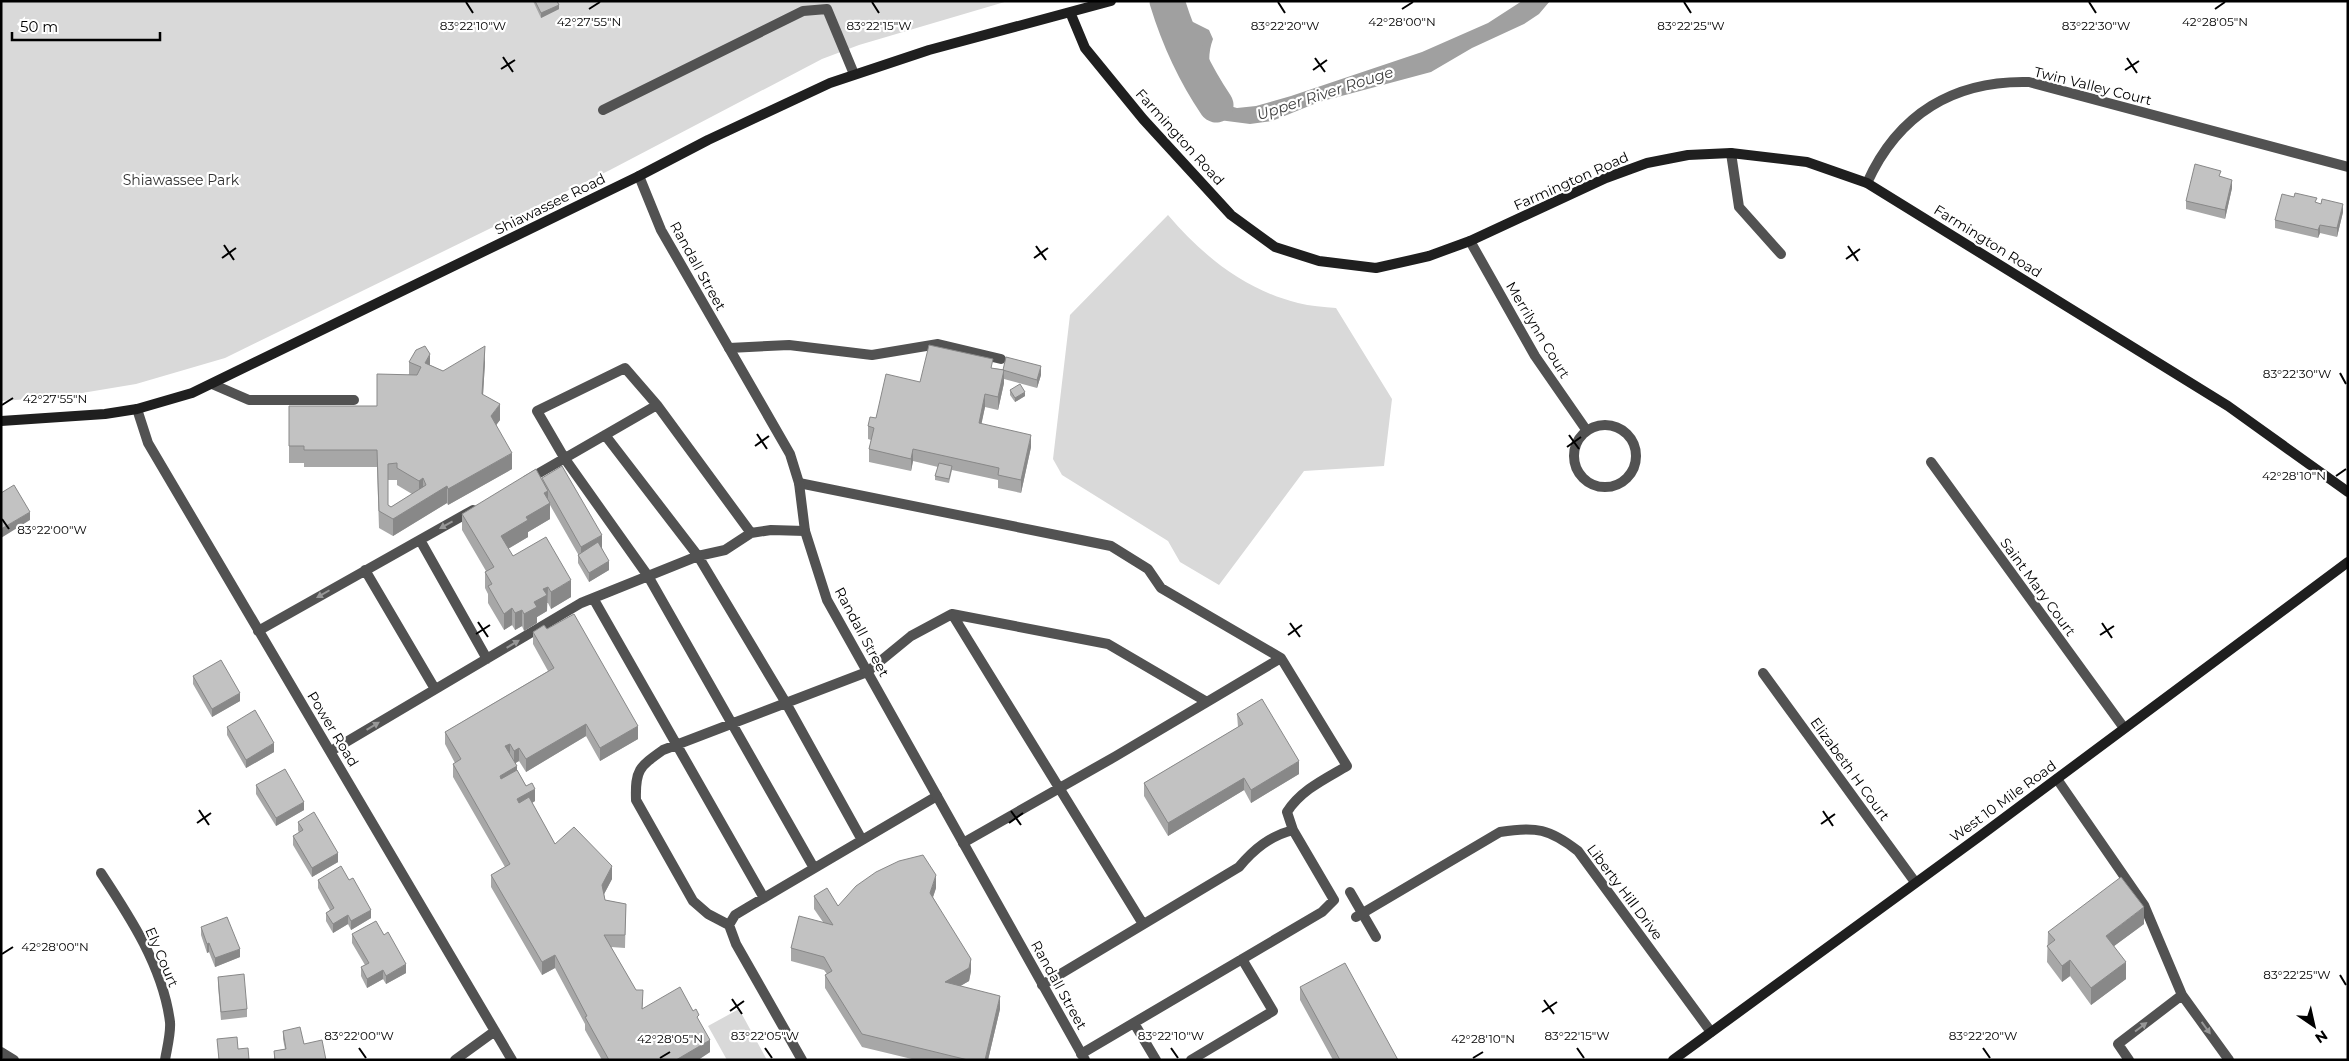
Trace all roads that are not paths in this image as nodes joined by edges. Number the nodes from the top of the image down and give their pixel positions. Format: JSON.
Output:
{"nodes":[{"id":1,"x":1111,"y":1,"type":"edge"},
{"id":2,"x":1070,"y":12,"type":"junction"},
{"id":3,"x":854,"y":74,"type":"junction"},
{"id":4,"x":603,"y":110,"type":"dead end"},
{"id":5,"x":1731,"y":153,"type":"junction"},
{"id":6,"x":2348,"y":167,"type":"edge"},
{"id":7,"x":639,"y":176,"type":"junction"},
{"id":8,"x":1866,"y":183,"type":"junction"},
{"id":9,"x":1470,"y":241,"type":"junction"},
{"id":10,"x":1781,"y":254,"type":"dead end"},
{"id":11,"x":729,"y":348,"type":"junction"},
{"id":12,"x":1001,"y":358,"type":"dead end"},
{"id":13,"x":212,"y":384,"type":"junction"},
{"id":14,"x":354,"y":400,"type":"dead end"},
{"id":15,"x":657,"y":405,"type":"junction"},
{"id":16,"x":137,"y":410,"type":"junction"},
{"id":17,"x":1,"y":421,"type":"edge"},
{"id":18,"x":1587,"y":431,"type":"junction"},
{"id":19,"x":605,"y":435,"type":"junction"},
{"id":20,"x":565,"y":459,"type":"junction"},
{"id":21,"x":1931,"y":462,"type":"dead end"},
{"id":22,"x":799,"y":483,"type":"junction"},
{"id":23,"x":514,"y":487,"type":"edge"},
{"id":24,"x":2348,"y":492,"type":"edge"},
{"id":25,"x":480,"y":506,"type":"edge"},
{"id":26,"x":805,"y":531,"type":"junction"},
{"id":27,"x":750,"y":533,"type":"junction"},
{"id":28,"x":420,"y":540,"type":"junction"},
{"id":29,"x":698,"y":556,"type":"junction"},
{"id":30,"x":2348,"y":564,"type":"edge"},
{"id":31,"x":366,"y":570,"type":"junction"},
{"id":32,"x":648,"y":576,"type":"junction"},
{"id":33,"x":593,"y":598,"type":"junction"},
{"id":34,"x":952,"y":614,"type":"junction"},
{"id":35,"x":258,"y":631,"type":"junction"},
{"id":36,"x":1281,"y":658,"type":"junction"},
{"id":37,"x":487,"y":659,"type":"junction"},
{"id":38,"x":867,"y":672,"type":"junction"},
{"id":39,"x":1763,"y":673,"type":"dead end"},
{"id":40,"x":435,"y":690,"type":"junction"},
{"id":41,"x":1207,"y":702,"type":"junction"},
{"id":42,"x":786,"y":703,"type":"junction"},
{"id":43,"x":732,"y":723,"type":"junction"},
{"id":44,"x":2124,"y":728,"type":"junction"},
{"id":45,"x":676,"y":745,"type":"junction"},
{"id":46,"x":331,"y":751,"type":"junction"},
{"id":47,"x":2057,"y":778,"type":"junction"},
{"id":48,"x":1058,"y":787,"type":"junction"},
{"id":49,"x":937,"y":796,"type":"junction"},
{"id":50,"x":1293,"y":830,"type":"junction"},
{"id":51,"x":862,"y":840,"type":"junction"},
{"id":52,"x":963,"y":843,"type":"junction"},
{"id":53,"x":814,"y":868,"type":"junction"},
{"id":54,"x":101,"y":873,"type":"dead end"},
{"id":55,"x":1915,"y":882,"type":"junction"},
{"id":56,"x":1350,"y":892,"type":"dead end"},
{"id":57,"x":764,"y":898,"type":"junction"},
{"id":58,"x":1359,"y":915,"type":"junction"},
{"id":59,"x":1143,"y":924,"type":"junction"},
{"id":60,"x":729,"y":925,"type":"junction"},
{"id":61,"x":1376,"y":937,"type":"dead end"},
{"id":62,"x":1242,"y":959,"type":"junction"},
{"id":63,"x":1042,"y":985,"type":"junction"},
{"id":64,"x":2182,"y":995,"type":"junction"},
{"id":65,"x":1134,"y":1023,"type":"junction"},
{"id":66,"x":495,"y":1032,"type":"junction"},
{"id":67,"x":1710,"y":1032,"type":"junction"},
{"id":68,"x":1,"y":1052,"type":"edge"},
{"id":69,"x":1083,"y":1057,"type":"edge"},
{"id":70,"x":14,"y":1060,"type":"edge"},
{"id":71,"x":165,"y":1060,"type":"edge"},
{"id":72,"x":455,"y":1060,"type":"edge"},
{"id":73,"x":512,"y":1060,"type":"edge"},
{"id":74,"x":802,"y":1060,"type":"edge"},
{"id":75,"x":1156,"y":1060,"type":"edge"},
{"id":76,"x":1191,"y":1060,"type":"edge"},
{"id":77,"x":1673,"y":1060,"type":"edge"},
{"id":78,"x":2129,"y":1060,"type":"edge"},
{"id":79,"x":2229,"y":1060,"type":"edge"}],
"edges":[{"from":1,"to":2,"type":"street","name":"Shiawassee Road"},
{"from":2,"to":3,"type":"street","name":"Shiawassee Road"},
{"from":2,"to":9,"type":"street","name":"Farmington Road"},
{"from":3,"to":4,"type":"street"},
{"from":3,"to":7,"type":"street","name":"Shiawassee Road"},
{"from":5,"to":8,"type":"street","name":"Farmington Road"},
{"from":5,"to":9,"type":"street","name":"Farmington Road"},
{"from":5,"to":10,"type":"street"},
{"from":6,"to":8,"type":"street","name":"Twin Valley Court"},
{"from":7,"to":11,"type":"street","name":"Randall Street"},
{"from":7,"to":13,"type":"street","name":"Shiawassee Road"},
{"from":8,"to":24,"type":"street","name":"Farmington Road"},
{"from":9,"to":18,"type":"street","name":"Merrilynn Court"},
{"from":11,"to":12,"type":"street"},
{"from":11,"to":22,"type":"street","name":"Randall Street"},
{"from":13,"to":14,"type":"street"},
{"from":13,"to":16,"type":"street","name":"Shiawassee Road"},
{"from":15,"to":19,"type":"street"},
{"from":15,"to":20,"type":"street"},
{"from":15,"to":27,"type":"street"},
{"from":16,"to":17,"type":"street","name":"Shiawassee Road"},
{"from":16,"to":35,"type":"street","name":"Power Road"},
{"from":18,"to":18,"type":"street"},
{"from":19,"to":20,"type":"street"},
{"from":19,"to":29,"type":"street"},
{"from":20,"to":23,"type":"street"},
{"from":20,"to":32,"type":"street"},
{"from":21,"to":44,"type":"street","name":"Saint Mary Court"},
{"from":22,"to":26,"type":"street","name":"Randall Street"},
{"from":22,"to":36,"type":"street"},
{"from":25,"to":28,"type":"street","one_way":true},
{"from":26,"to":27,"type":"street"},
{"from":26,"to":38,"type":"street","name":"Randall Street"},
{"from":27,"to":29,"type":"street"},
{"from":28,"to":31,"type":"street"},
{"from":28,"to":37,"type":"street"},
{"from":29,"to":32,"type":"street"},
{"from":29,"to":42,"type":"street"},
{"from":30,"to":44,"type":"street","name":"West 10 Mile Road"},
{"from":31,"to":35,"type":"street","one_way":true},
{"from":31,"to":40,"type":"street"},
{"from":32,"to":33,"type":"street"},
{"from":32,"to":43,"type":"street"},
{"from":37,"to":33,"type":"street","one_way":true},
{"from":33,"to":45,"type":"street"},
{"from":34,"to":38,"type":"street"},
{"from":34,"to":41,"type":"street"},
{"from":34,"to":48,"type":"street"},
{"from":35,"to":46,"type":"street","name":"Power Road"},
{"from":36,"to":41,"type":"street"},
{"from":36,"to":50,"type":"street"},
{"from":37,"to":40,"type":"street"},
{"from":38,"to":42,"type":"street"},
{"from":38,"to":49,"type":"street","name":"Randall Street"},
{"from":39,"to":55,"type":"street","name":"Elizabeth H Court"},
{"from":46,"to":40,"type":"street","one_way":true},
{"from":41,"to":48,"type":"street"},
{"from":42,"to":43,"type":"street"},
{"from":42,"to":51,"type":"street"},
{"from":43,"to":45,"type":"street"},
{"from":43,"to":53,"type":"street"},
{"from":44,"to":47,"type":"street","name":"West 10 Mile Road"},
{"from":45,"to":57,"type":"street"},
{"from":45,"to":60,"type":"street"},
{"from":46,"to":66,"type":"street","name":"Power Road"},
{"from":47,"to":55,"type":"street","name":"West 10 Mile Road"},
{"from":47,"to":64,"type":"street"},
{"from":48,"to":52,"type":"street"},
{"from":48,"to":59,"type":"street"},
{"from":49,"to":51,"type":"street"},
{"from":49,"to":52,"type":"street","name":"Randall Street"},
{"from":50,"to":59,"type":"street"},
{"from":50,"to":62,"type":"street"},
{"from":51,"to":53,"type":"street"},
{"from":52,"to":63,"type":"street","name":"Randall Street"},
{"from":53,"to":57,"type":"street"},
{"from":54,"to":71,"type":"street","name":"Ely Court"},
{"from":55,"to":67,"type":"street","name":"West 10 Mile Road"},
{"from":56,"to":58,"type":"street"},
{"from":57,"to":60,"type":"street"},
{"from":58,"to":61,"type":"street"},
{"from":58,"to":67,"type":"street","name":"Liberty Hill Drive"},
{"from":59,"to":63,"type":"street"},
{"from":60,"to":74,"type":"street"},
{"from":62,"to":65,"type":"street"},
{"from":62,"to":76,"type":"street"},
{"from":63,"to":69,"type":"street","name":"Randall Street"},
{"from":78,"to":64,"type":"street","one_way":true},
{"from":64,"to":79,"type":"street","one_way":true},
{"from":65,"to":69,"type":"street"},
{"from":65,"to":75,"type":"street"},
{"from":66,"to":72,"type":"street"},
{"from":66,"to":73,"type":"street","name":"Power Road"},
{"from":67,"to":77,"type":"street","name":"West 10 Mile Road"},
{"from":68,"to":70,"type":"street"}]}
